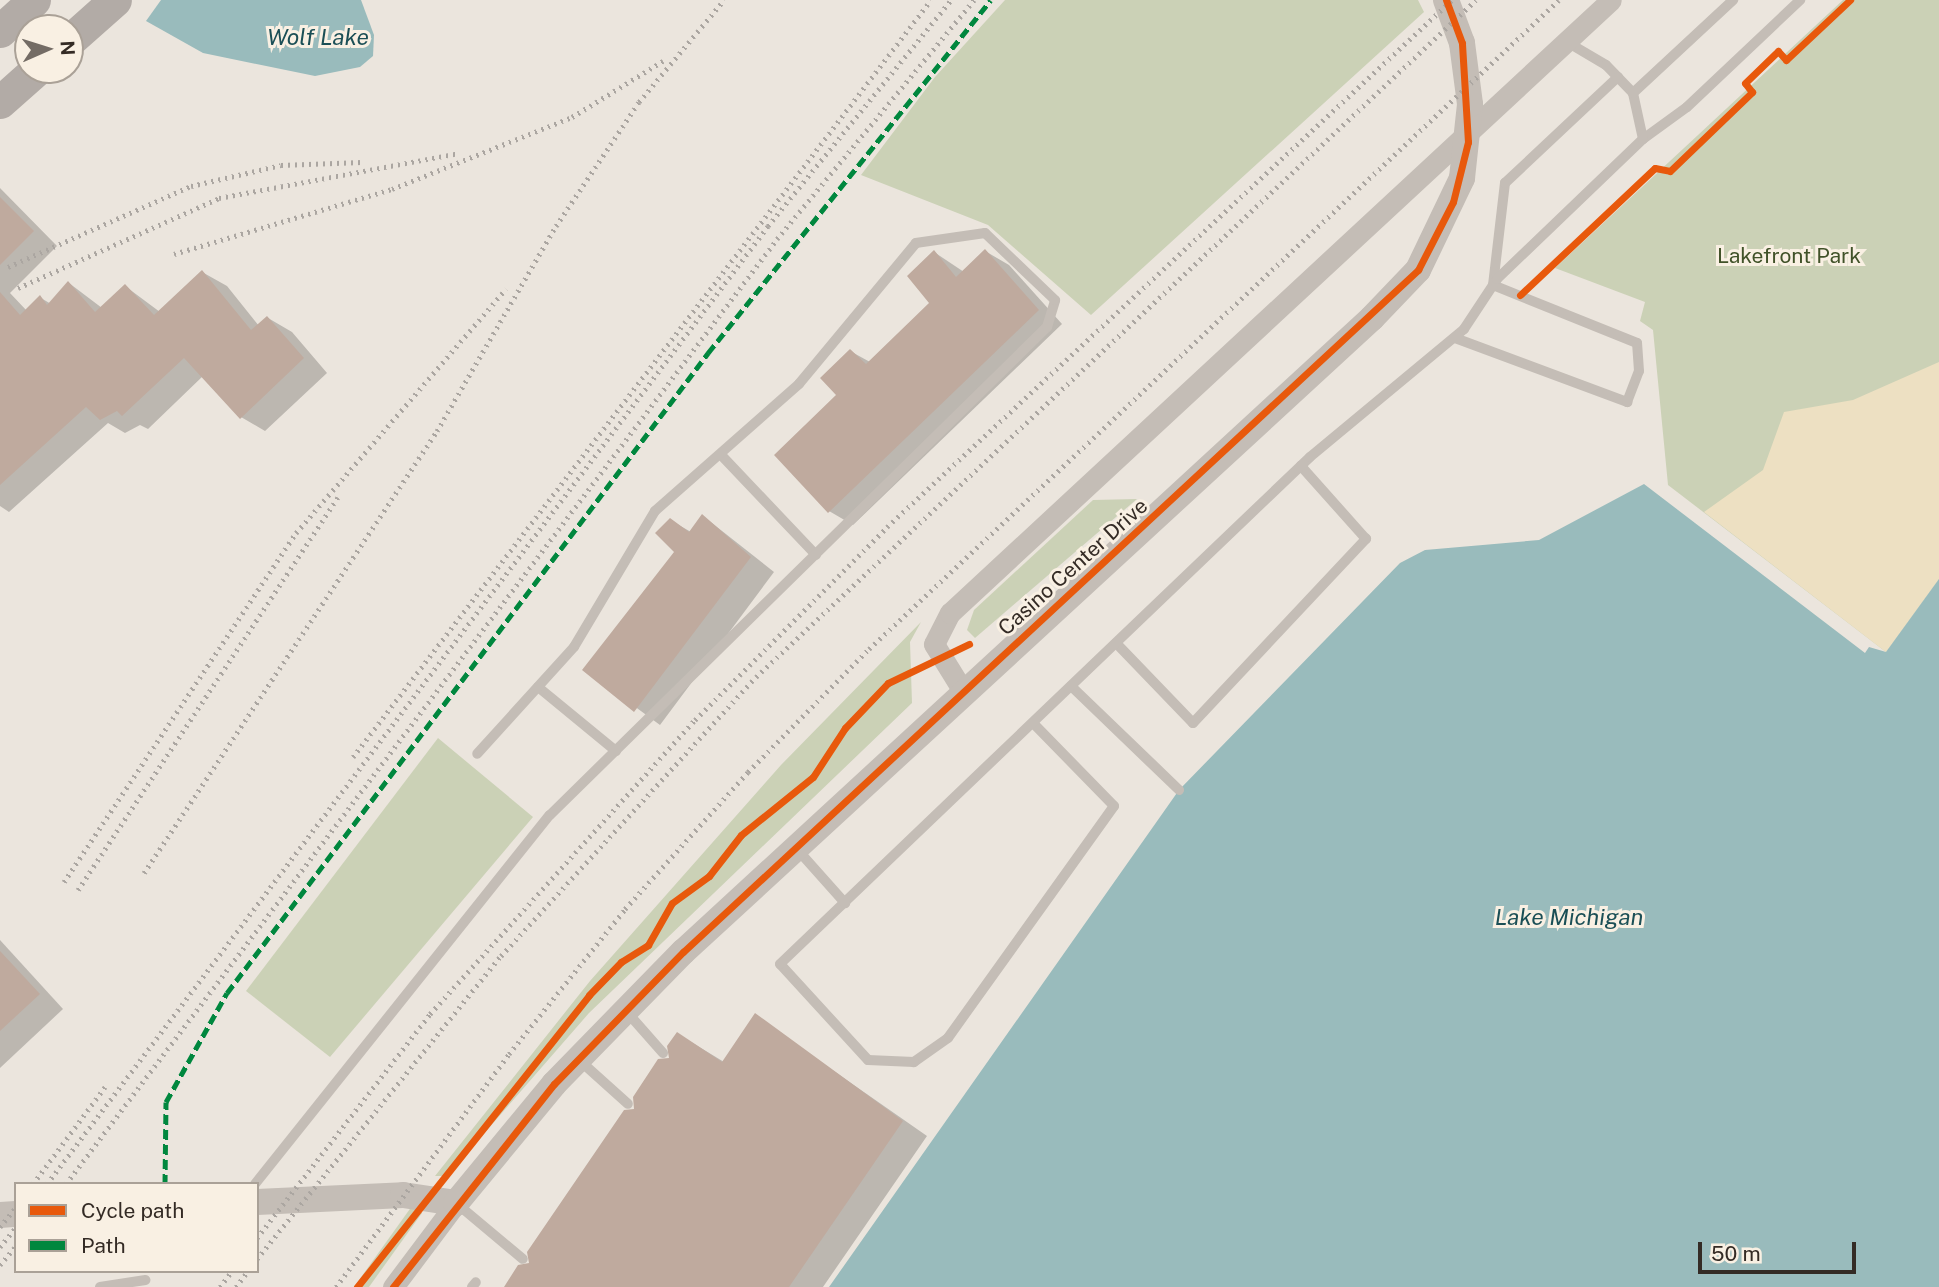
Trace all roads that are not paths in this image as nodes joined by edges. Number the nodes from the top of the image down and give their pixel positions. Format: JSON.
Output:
{"nodes":[{"id":1,"x":34,"y":0,"type":"edge"},
{"id":2,"x":115,"y":0,"type":"edge"},
{"id":3,"x":1446,"y":0,"type":"edge"},
{"id":4,"x":1611,"y":0,"type":"edge"},
{"id":5,"x":1733,"y":0,"type":"edge"},
{"id":6,"x":1800,"y":0,"type":"edge"},
{"id":7,"x":84,"y":28,"type":"edge"},
{"id":8,"x":0,"y":31,"type":"edge"},
{"id":9,"x":1567,"y":42,"type":"junction"},
{"id":10,"x":1618,"y":77,"type":"junction"},
{"id":11,"x":20,"y":84,"type":"edge"},
{"id":12,"x":1633,"y":93,"type":"junction"},
{"id":13,"x":0,"y":102,"type":"edge"},
{"id":14,"x":1643,"y":139,"type":"junction"},
{"id":15,"x":1493,"y":285,"type":"junction"},
{"id":16,"x":1455,"y":338,"type":"junction"},
{"id":17,"x":723,"y":457,"type":"junction"},
{"id":18,"x":1301,"y":466,"type":"junction"},
{"id":19,"x":816,"y":555,"type":"junction"},
{"id":20,"x":1116,"y":643,"type":"junction"},
{"id":21,"x":1071,"y":686,"type":"junction"},
{"id":22,"x":538,"y":687,"type":"junction"},
{"id":23,"x":963,"y":691,"type":"junction"},
{"id":24,"x":1033,"y":723,"type":"junction"},
{"id":25,"x":616,"y":751,"type":"junction"},
{"id":26,"x":477,"y":754,"type":"dead end"},
{"id":27,"x":1179,"y":790,"type":"dead end"},
{"id":28,"x":796,"y":848,"type":"junction"},
{"id":29,"x":845,"y":903,"type":"junction"},
{"id":30,"x":626,"y":1011,"type":"junction"},
{"id":31,"x":663,"y":1053,"type":"dead end"},
{"id":32,"x":578,"y":1059,"type":"junction"},
{"id":33,"x":628,"y":1104,"type":"dead end"},
{"id":34,"x":257,"y":1182,"type":"edge"},
{"id":35,"x":259,"y":1202,"type":"edge"},
{"id":36,"x":456,"y":1203,"type":"junction"},
{"id":37,"x":523,"y":1259,"type":"dead end"},
{"id":38,"x":145,"y":1280,"type":"edge"},
{"id":39,"x":100,"y":1287,"type":"edge"},
{"id":40,"x":393,"y":1287,"type":"edge"}],
"edges":[{"from":1,"to":8,"type":"main road"},
{"from":2,"to":7,"type":"main road"},
{"from":3,"to":23,"type":"street","name":"Casino Center Drive"},
{"from":4,"to":9,"type":"street"},
{"from":5,"to":12,"type":"lane"},
{"from":6,"to":14,"type":"lane"},
{"from":9,"to":10,"type":"lane"},
{"from":9,"to":23,"type":"street"},
{"from":10,"to":12,"type":"lane"},
{"from":10,"to":15,"type":"lane"},
{"from":11,"to":13,"type":"main road"},
{"from":12,"to":14,"type":"lane"},
{"from":14,"to":15,"type":"lane"},
{"from":15,"to":16,"type":"lane"},
{"from":15,"to":16,"type":"lane"},
{"from":16,"to":18,"type":"lane"},
{"from":17,"to":19,"type":"lane"},
{"from":17,"to":19,"type":"lane"},
{"from":17,"to":22,"type":"lane"},
{"from":18,"to":20,"type":"lane"},
{"from":18,"to":20,"type":"lane"},
{"from":19,"to":25,"type":"lane"},
{"from":20,"to":21,"type":"lane"},
{"from":21,"to":24,"type":"lane"},
{"from":21,"to":27,"type":"lane"},
{"from":22,"to":25,"type":"lane"},
{"from":22,"to":26,"type":"lane"},
{"from":23,"to":28,"type":"street","name":"Casino Center Drive"},
{"from":24,"to":29,"type":"lane"},
{"from":24,"to":29,"type":"lane"},
{"from":25,"to":34,"type":"lane"},
{"from":28,"to":29,"type":"lane"},
{"from":28,"to":30,"type":"street","name":"Casino Center Drive"},
{"from":30,"to":31,"type":"lane"},
{"from":30,"to":32,"type":"street","name":"Casino Center Drive"},
{"from":32,"to":33,"type":"lane"},
{"from":32,"to":36,"type":"street","name":"Casino Center Drive"},
{"from":35,"to":36,"type":"street"},
{"from":36,"to":37,"type":"lane"},
{"from":36,"to":40,"type":"street","name":"Casino Center Drive"},
{"from":38,"to":39,"type":"lane"}]}
